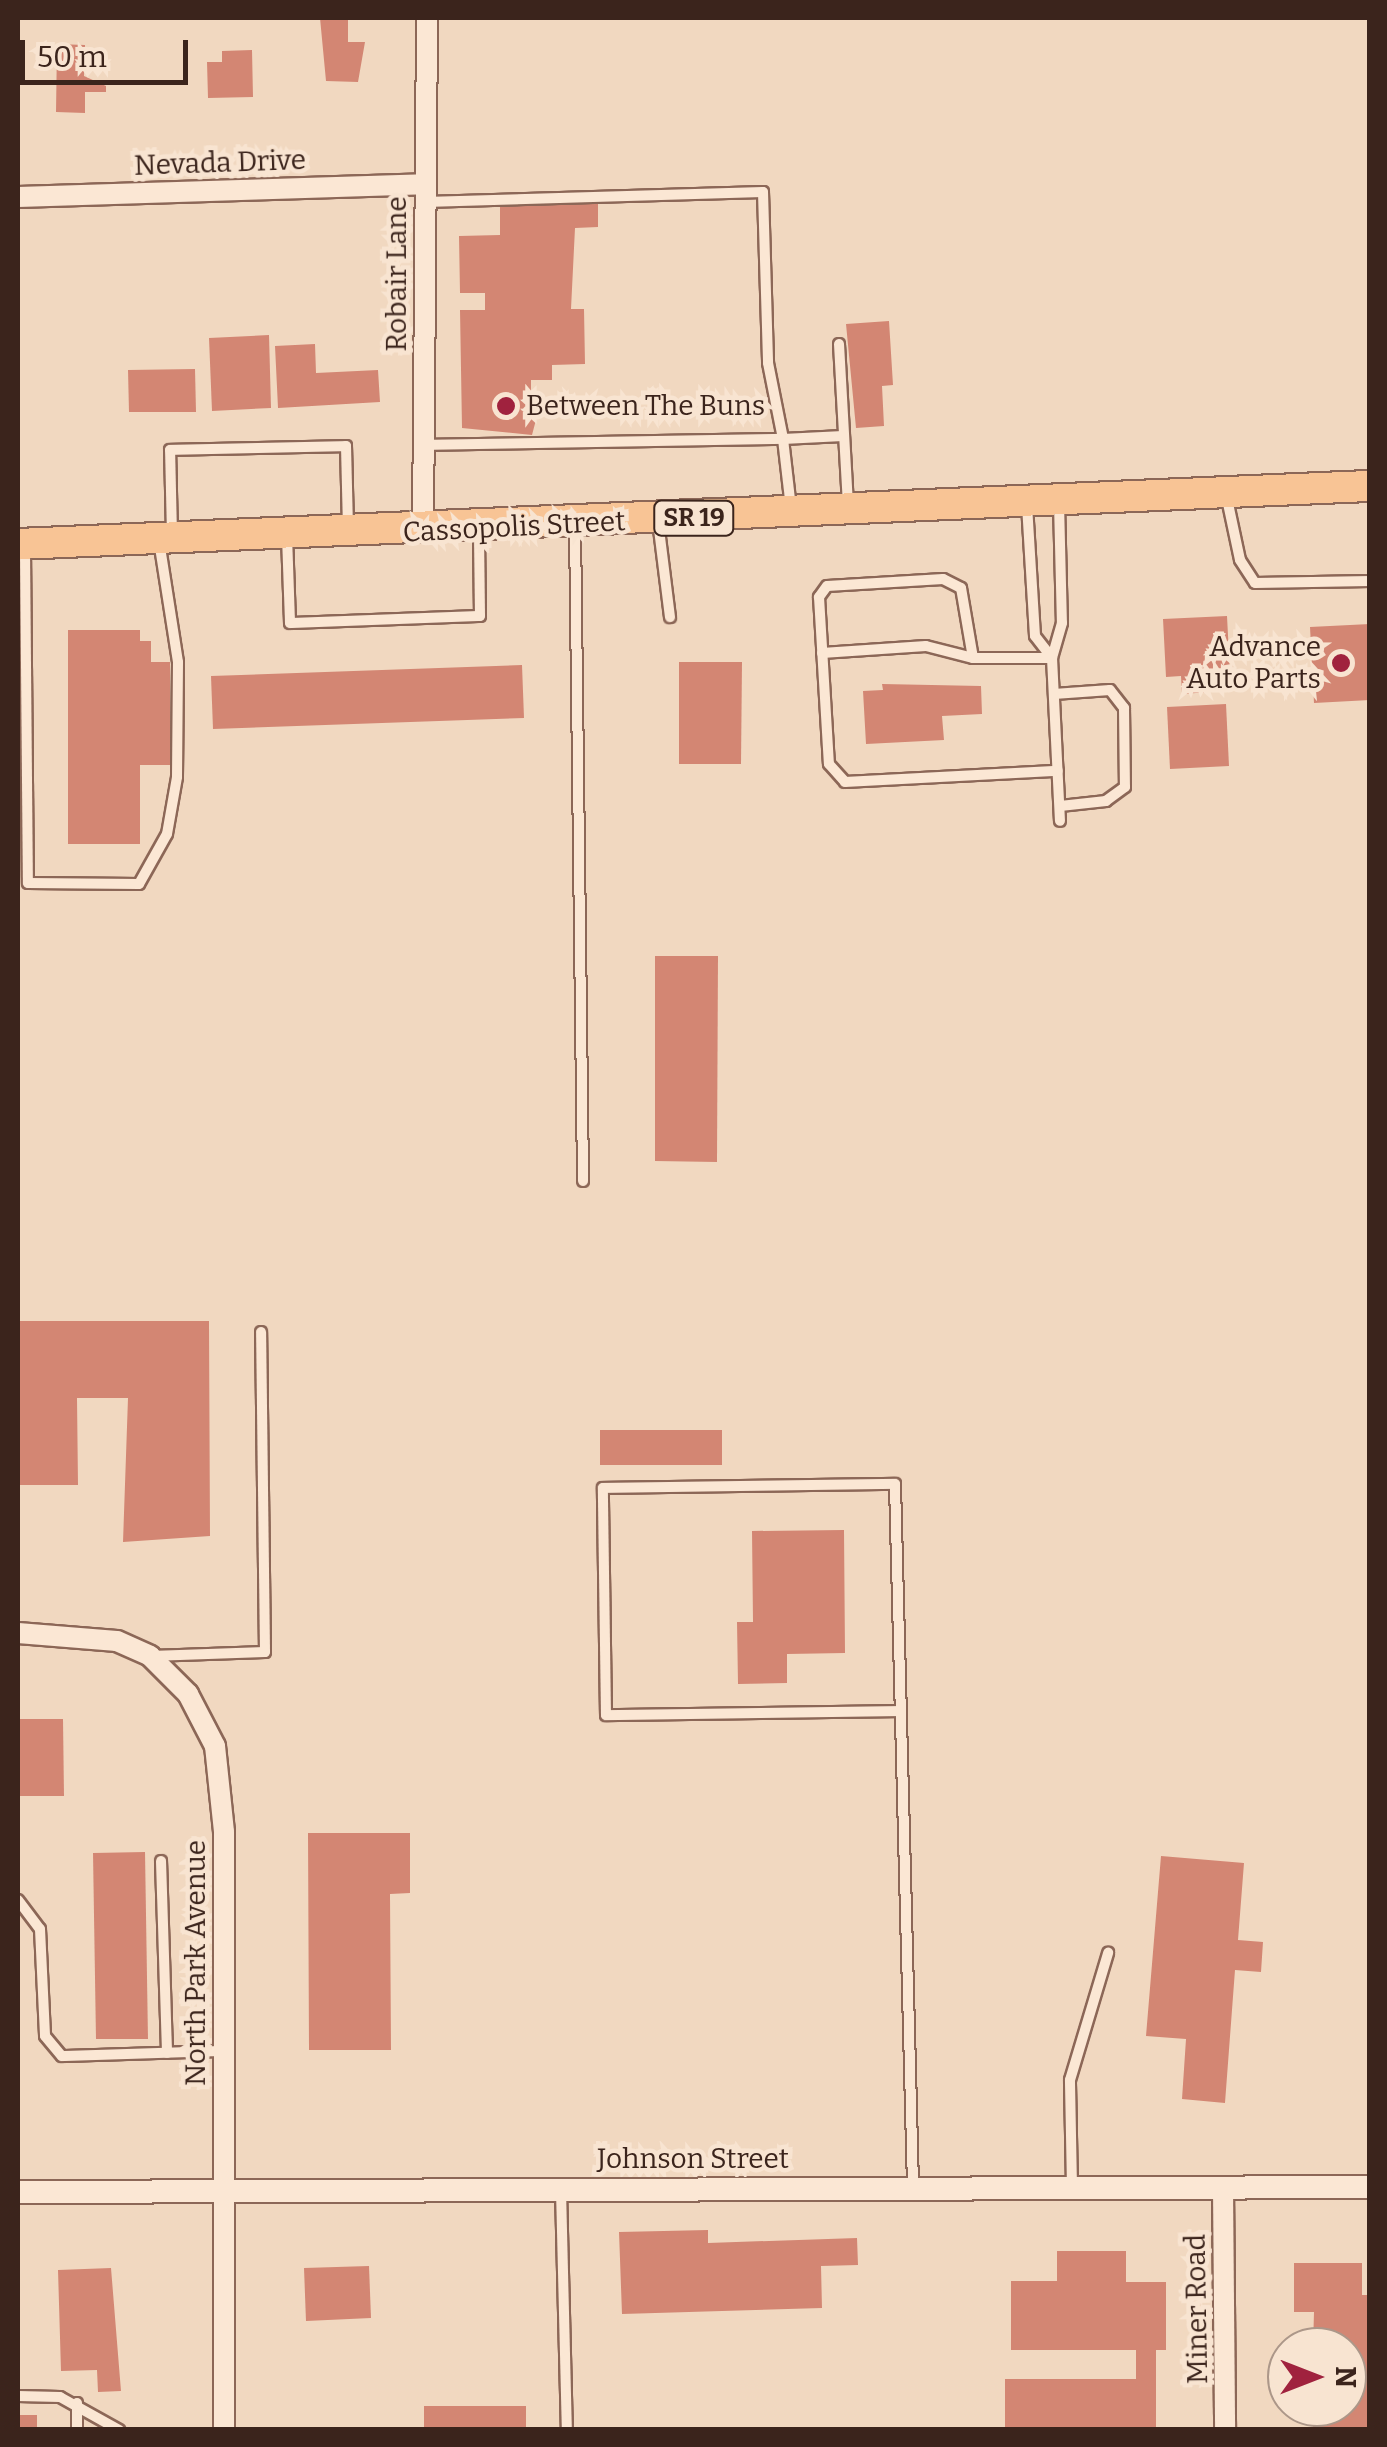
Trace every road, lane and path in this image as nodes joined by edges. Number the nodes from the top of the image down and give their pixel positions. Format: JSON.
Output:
{"nodes":[{"id":1,"x":427,"y":18,"type":"edge"},
{"id":2,"x":424,"y":193,"type":"junction"},
{"id":3,"x":18,"y":197,"type":"edge"},
{"id":4,"x":839,"y":344,"type":"dead end"},
{"id":5,"x":844,"y":436,"type":"junction"},
{"id":6,"x":783,"y":439,"type":"junction"},
{"id":7,"x":424,"y":446,"type":"junction"},
{"id":8,"x":1370,"y":486,"type":"edge"},
{"id":9,"x":1226,"y":493,"type":"junction"},
{"id":10,"x":1058,"y":501,"type":"junction"},
{"id":11,"x":1027,"y":502,"type":"junction"},
{"id":12,"x":848,"y":511,"type":"junction"},
{"id":13,"x":792,"y":514,"type":"junction"},
{"id":14,"x":658,"y":520,"type":"junction"},
{"id":15,"x":576,"y":524,"type":"junction"},
{"id":16,"x":479,"y":529,"type":"junction"},
{"id":17,"x":423,"y":531,"type":"junction"},
{"id":18,"x":348,"y":534,"type":"junction"},
{"id":19,"x":287,"y":536,"type":"junction"},
{"id":20,"x":165,"y":539,"type":"junction"},
{"id":21,"x":21,"y":544,"type":"edge"},
{"id":22,"x":1370,"y":581,"type":"edge"},
{"id":23,"x":670,"y":617,"type":"dead end"},
{"id":24,"x":822,"y":653,"type":"junction"},
{"id":25,"x":973,"y":658,"type":"junction"},
{"id":26,"x":1052,"y":658,"type":"junction"},
{"id":27,"x":1054,"y":694,"type":"junction"},
{"id":28,"x":1058,"y":771,"type":"junction"},
{"id":29,"x":1060,"y":806,"type":"junction"},
{"id":30,"x":1060,"y":820,"type":"dead end"},
{"id":31,"x":583,"y":1181,"type":"dead end"},
{"id":32,"x":261,"y":1332,"type":"dead end"},
{"id":33,"x":18,"y":1633,"type":"edge"},
{"id":34,"x":150,"y":1656,"type":"junction"},
{"id":35,"x":898,"y":1712,"type":"junction"},
{"id":36,"x":162,"y":1861,"type":"dead end"},
{"id":37,"x":18,"y":1900,"type":"edge"},
{"id":38,"x":1108,"y":1953,"type":"dead end"},
{"id":39,"x":223,"y":2051,"type":"junction"},
{"id":40,"x":167,"y":2053,"type":"junction"},
{"id":41,"x":1370,"y":2187,"type":"edge"},
{"id":42,"x":1072,"y":2188,"type":"junction"},
{"id":43,"x":1223,"y":2188,"type":"junction"},
{"id":44,"x":561,"y":2189,"type":"junction"},
{"id":45,"x":913,"y":2189,"type":"junction"},
{"id":46,"x":223,"y":2190,"type":"junction"},
{"id":47,"x":18,"y":2192,"type":"edge"},
{"id":48,"x":18,"y":2396,"type":"edge"},
{"id":49,"x":77,"y":2402,"type":"junction"},
{"id":50,"x":77,"y":2430,"type":"edge"},
{"id":51,"x":119,"y":2430,"type":"edge"},
{"id":52,"x":224,"y":2430,"type":"edge"},
{"id":53,"x":568,"y":2430,"type":"edge"},
{"id":54,"x":1226,"y":2430,"type":"edge"}],
"edges":[{"from":1,"to":2,"type":"street","name":"Robair Lane"},
{"from":2,"to":3,"type":"street","name":"Nevada Drive"},
{"from":2,"to":6,"type":"lane"},
{"from":2,"to":7,"type":"street","name":"Robair Lane"},
{"from":4,"to":5,"type":"lane"},
{"from":5,"to":6,"type":"lane"},
{"from":5,"to":12,"type":"lane"},
{"from":6,"to":7,"type":"lane"},
{"from":6,"to":13,"type":"lane"},
{"from":7,"to":17,"type":"street","name":"Robair Lane"},
{"from":8,"to":9,"type":"main road","name":"Cassopolis Street","number":"SR 19"},
{"from":9,"to":10,"type":"main road","name":"Cassopolis Street","number":"SR 19"},
{"from":9,"to":22,"type":"lane"},
{"from":10,"to":11,"type":"main road","name":"Cassopolis Street","number":"SR 19"},
{"from":10,"to":26,"type":"lane"},
{"from":11,"to":12,"type":"main road","name":"Cassopolis Street","number":"SR 19"},
{"from":11,"to":26,"type":"lane"},
{"from":12,"to":13,"type":"main road","name":"Cassopolis Street","number":"SR 19"},
{"from":13,"to":14,"type":"main road","name":"Cassopolis Street","number":"SR 19"},
{"from":14,"to":15,"type":"main road","name":"Cassopolis Street","number":"SR 19"},
{"from":14,"to":23,"type":"lane"},
{"from":15,"to":16,"type":"main road","name":"Cassopolis Street","number":"SR 19"},
{"from":15,"to":31,"type":"lane"},
{"from":16,"to":17,"type":"main road","name":"Cassopolis Street","number":"SR 19"},
{"from":16,"to":19,"type":"lane"},
{"from":17,"to":18,"type":"main road","name":"Cassopolis Street","number":"SR 19"},
{"from":18,"to":19,"type":"main road","name":"Cassopolis Street","number":"SR 19"},
{"from":18,"to":20,"type":"lane"},
{"from":19,"to":20,"type":"main road","name":"Cassopolis Street","number":"SR 19"},
{"from":20,"to":21,"type":"main road","name":"Cassopolis Street","number":"SR 19"},
{"from":20,"to":21,"type":"lane"},
{"from":24,"to":25,"type":"lane"},
{"from":24,"to":25,"type":"lane"},
{"from":24,"to":28,"type":"lane"},
{"from":25,"to":26,"type":"lane"},
{"from":26,"to":27,"type":"lane"},
{"from":27,"to":28,"type":"lane"},
{"from":27,"to":29,"type":"lane"},
{"from":28,"to":29,"type":"lane"},
{"from":29,"to":30,"type":"lane"},
{"from":32,"to":34,"type":"lane"},
{"from":33,"to":34,"type":"street","name":"North Park Avenue"},
{"from":34,"to":39,"type":"street","name":"North Park Avenue"},
{"from":35,"to":35,"type":"lane"},
{"from":35,"to":45,"type":"lane"},
{"from":36,"to":40,"type":"lane"},
{"from":37,"to":40,"type":"lane"},
{"from":38,"to":42,"type":"lane"},
{"from":39,"to":40,"type":"lane"},
{"from":39,"to":46,"type":"street","name":"North Park Avenue"},
{"from":41,"to":43,"type":"street","name":"Johnson Street"},
{"from":42,"to":43,"type":"street","name":"Johnson Street"},
{"from":42,"to":45,"type":"street","name":"Johnson Street"},
{"from":43,"to":54,"type":"street","name":"Miner Road"},
{"from":44,"to":45,"type":"street","name":"Johnson Street"},
{"from":44,"to":46,"type":"street","name":"Johnson Street"},
{"from":44,"to":53,"type":"lane"},
{"from":46,"to":47,"type":"street","name":"Johnson Street"},
{"from":46,"to":52,"type":"street","name":"North Park Avenue"},
{"from":48,"to":49,"type":"lane"},
{"from":49,"to":50,"type":"lane"},
{"from":49,"to":51,"type":"lane"}]}
